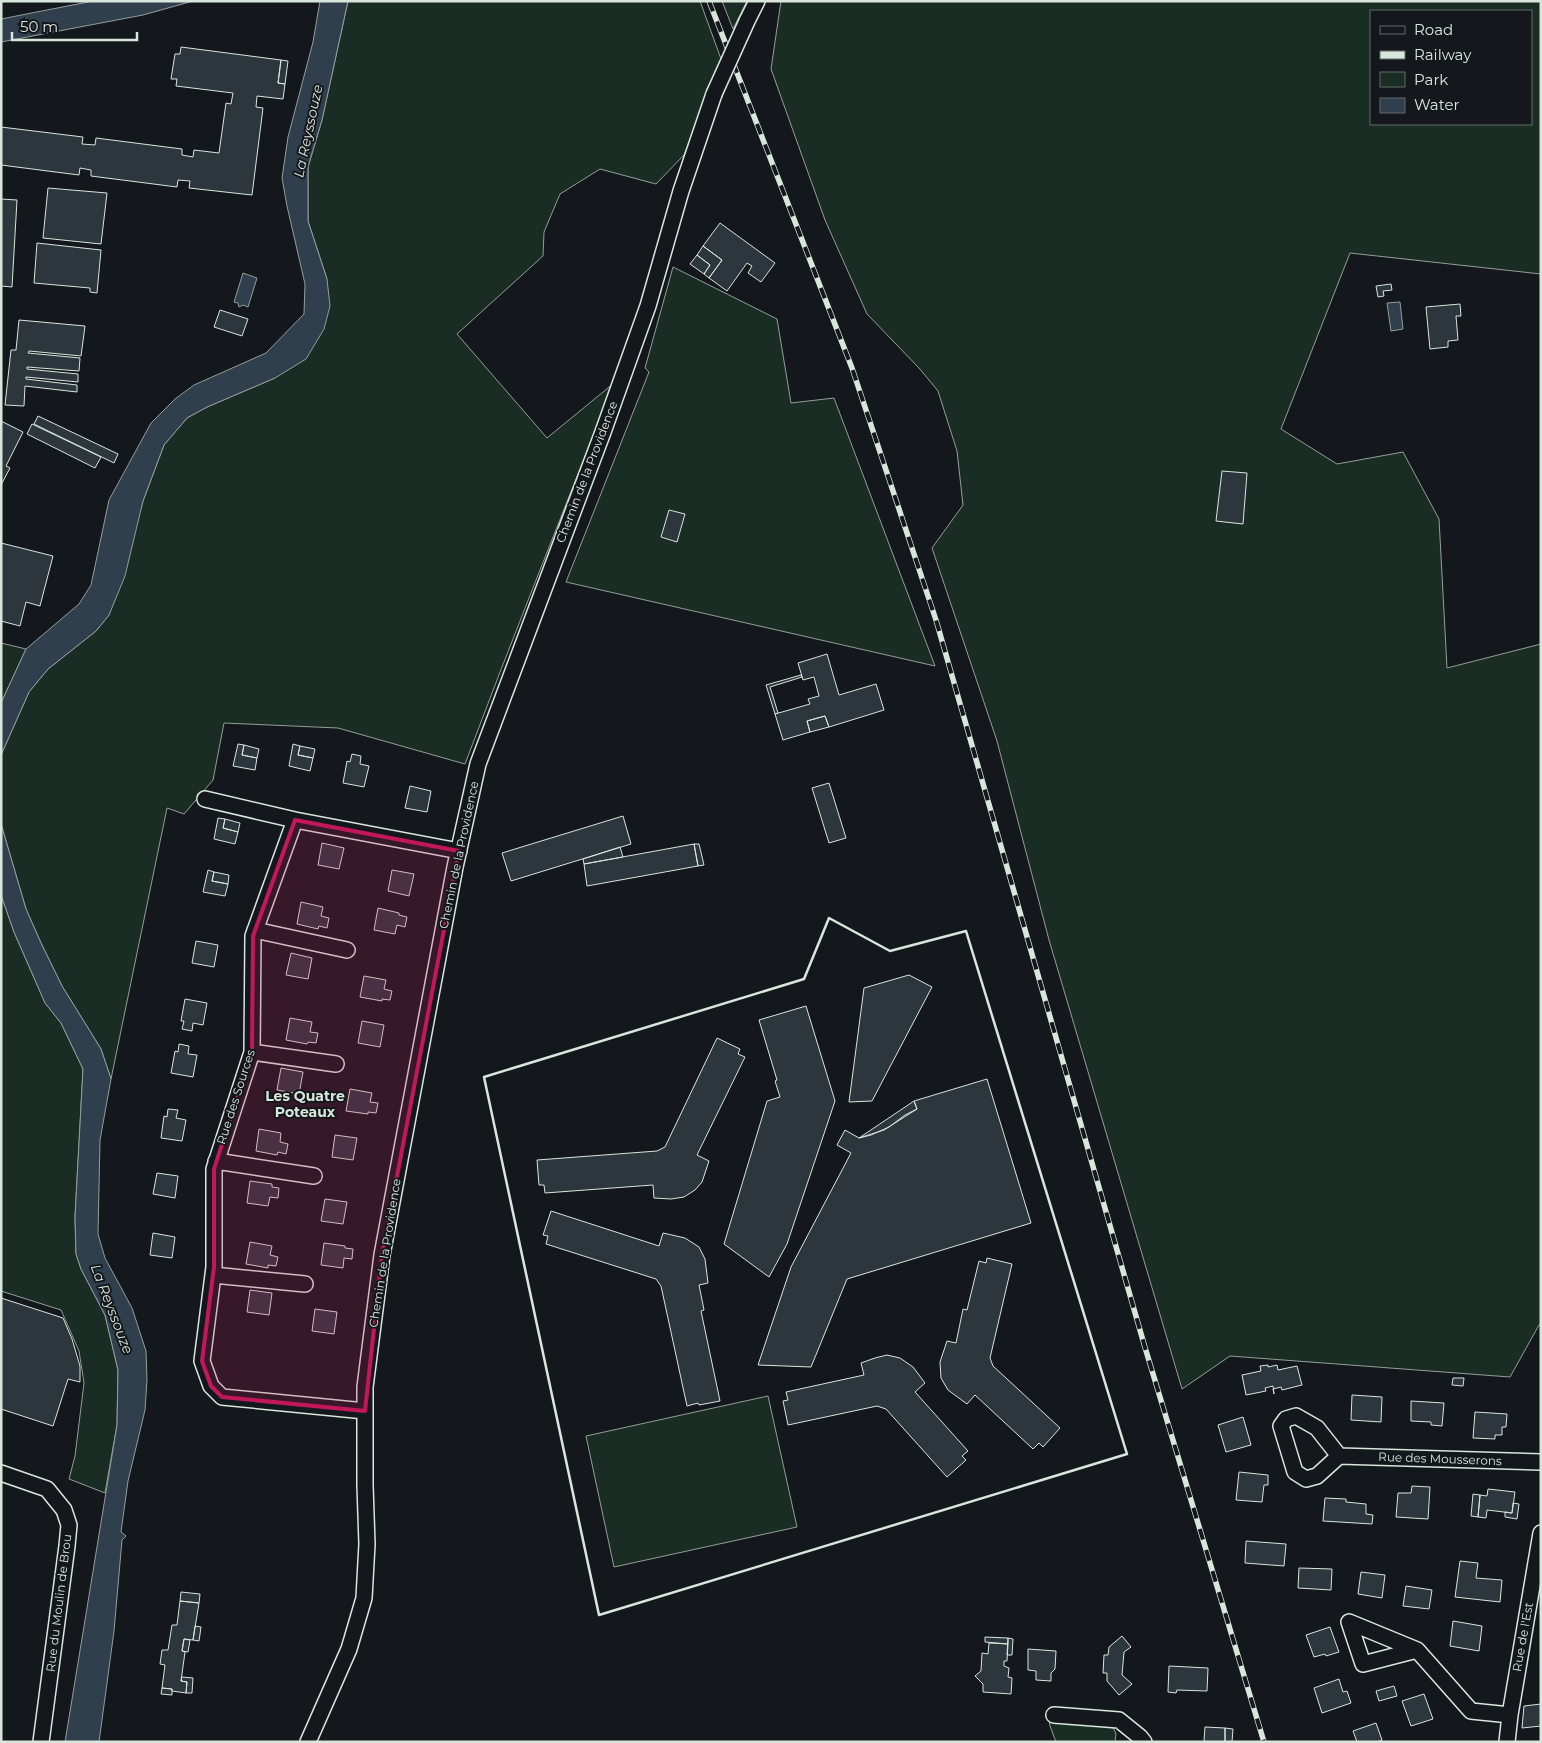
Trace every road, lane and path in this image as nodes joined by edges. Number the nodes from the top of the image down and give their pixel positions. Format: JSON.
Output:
{"nodes":[{"id":1,"x":757,"y":1,"type":"edge"},
{"id":2,"x":204,"y":799,"type":"dead end"},
{"id":3,"x":295,"y":820,"type":"junction"},
{"id":4,"x":459,"y":851,"type":"junction"},
{"id":5,"x":256,"y":930,"type":"junction"},
{"id":6,"x":347,"y":950,"type":"dead end"},
{"id":7,"x":252,"y":1052,"type":"junction"},
{"id":8,"x":336,"y":1064,"type":"dead end"},
{"id":9,"x":216,"y":1161,"type":"junction"},
{"id":10,"x":314,"y":1176,"type":"dead end"},
{"id":11,"x":213,"y":1275,"type":"junction"},
{"id":12,"x":305,"y":1284,"type":"dead end"},
{"id":13,"x":365,"y":1411,"type":"junction"},
{"id":14,"x":1339,"y":1456,"type":"dead end"},
{"id":15,"x":1541,"y":1462,"type":"edge"},
{"id":16,"x":1,"y":1473,"type":"edge"},
{"id":17,"x":1541,"y":1532,"type":"edge"},
{"id":18,"x":1417,"y":1650,"type":"dead end"},
{"id":19,"x":1054,"y":1715,"type":"dead end"},
{"id":20,"x":1510,"y":1715,"type":"junction"},
{"id":21,"x":41,"y":1742,"type":"edge"},
{"id":22,"x":308,"y":1742,"type":"edge"},
{"id":23,"x":1144,"y":1742,"type":"edge"},
{"id":24,"x":1507,"y":1742,"type":"edge"}],
"edges":[{"from":1,"to":4,"type":"street","name":"Chemin de la Providence","bridge":true},
{"from":2,"to":3,"type":"street"},
{"from":3,"to":4,"type":"street"},
{"from":3,"to":5,"type":"street","name":"Rue des Sources"},
{"from":4,"to":13,"type":"street","name":"Chemin de la Providence"},
{"from":5,"to":6,"type":"street"},
{"from":5,"to":7,"type":"street","name":"Rue des Sources"},
{"from":7,"to":8,"type":"street"},
{"from":7,"to":9,"type":"street","name":"Rue des Sources"},
{"from":9,"to":10,"type":"street"},
{"from":9,"to":11,"type":"street","name":"Rue des Sources"},
{"from":11,"to":12,"type":"street"},
{"from":11,"to":13,"type":"street","name":"Rue des Sources"},
{"from":13,"to":22,"type":"street","name":"Chemin de la Providence"},
{"from":14,"to":15,"type":"street","name":"Rue des Mousserons"},
{"from":16,"to":21,"type":"street","name":"Rue du Moulin de Brou"},
{"from":17,"to":20,"type":"street","name":"Rue de l'Est"},
{"from":18,"to":20,"type":"street"},
{"from":19,"to":23,"type":"street"},
{"from":20,"to":24,"type":"street","name":"Rue de l'Est"}]}
